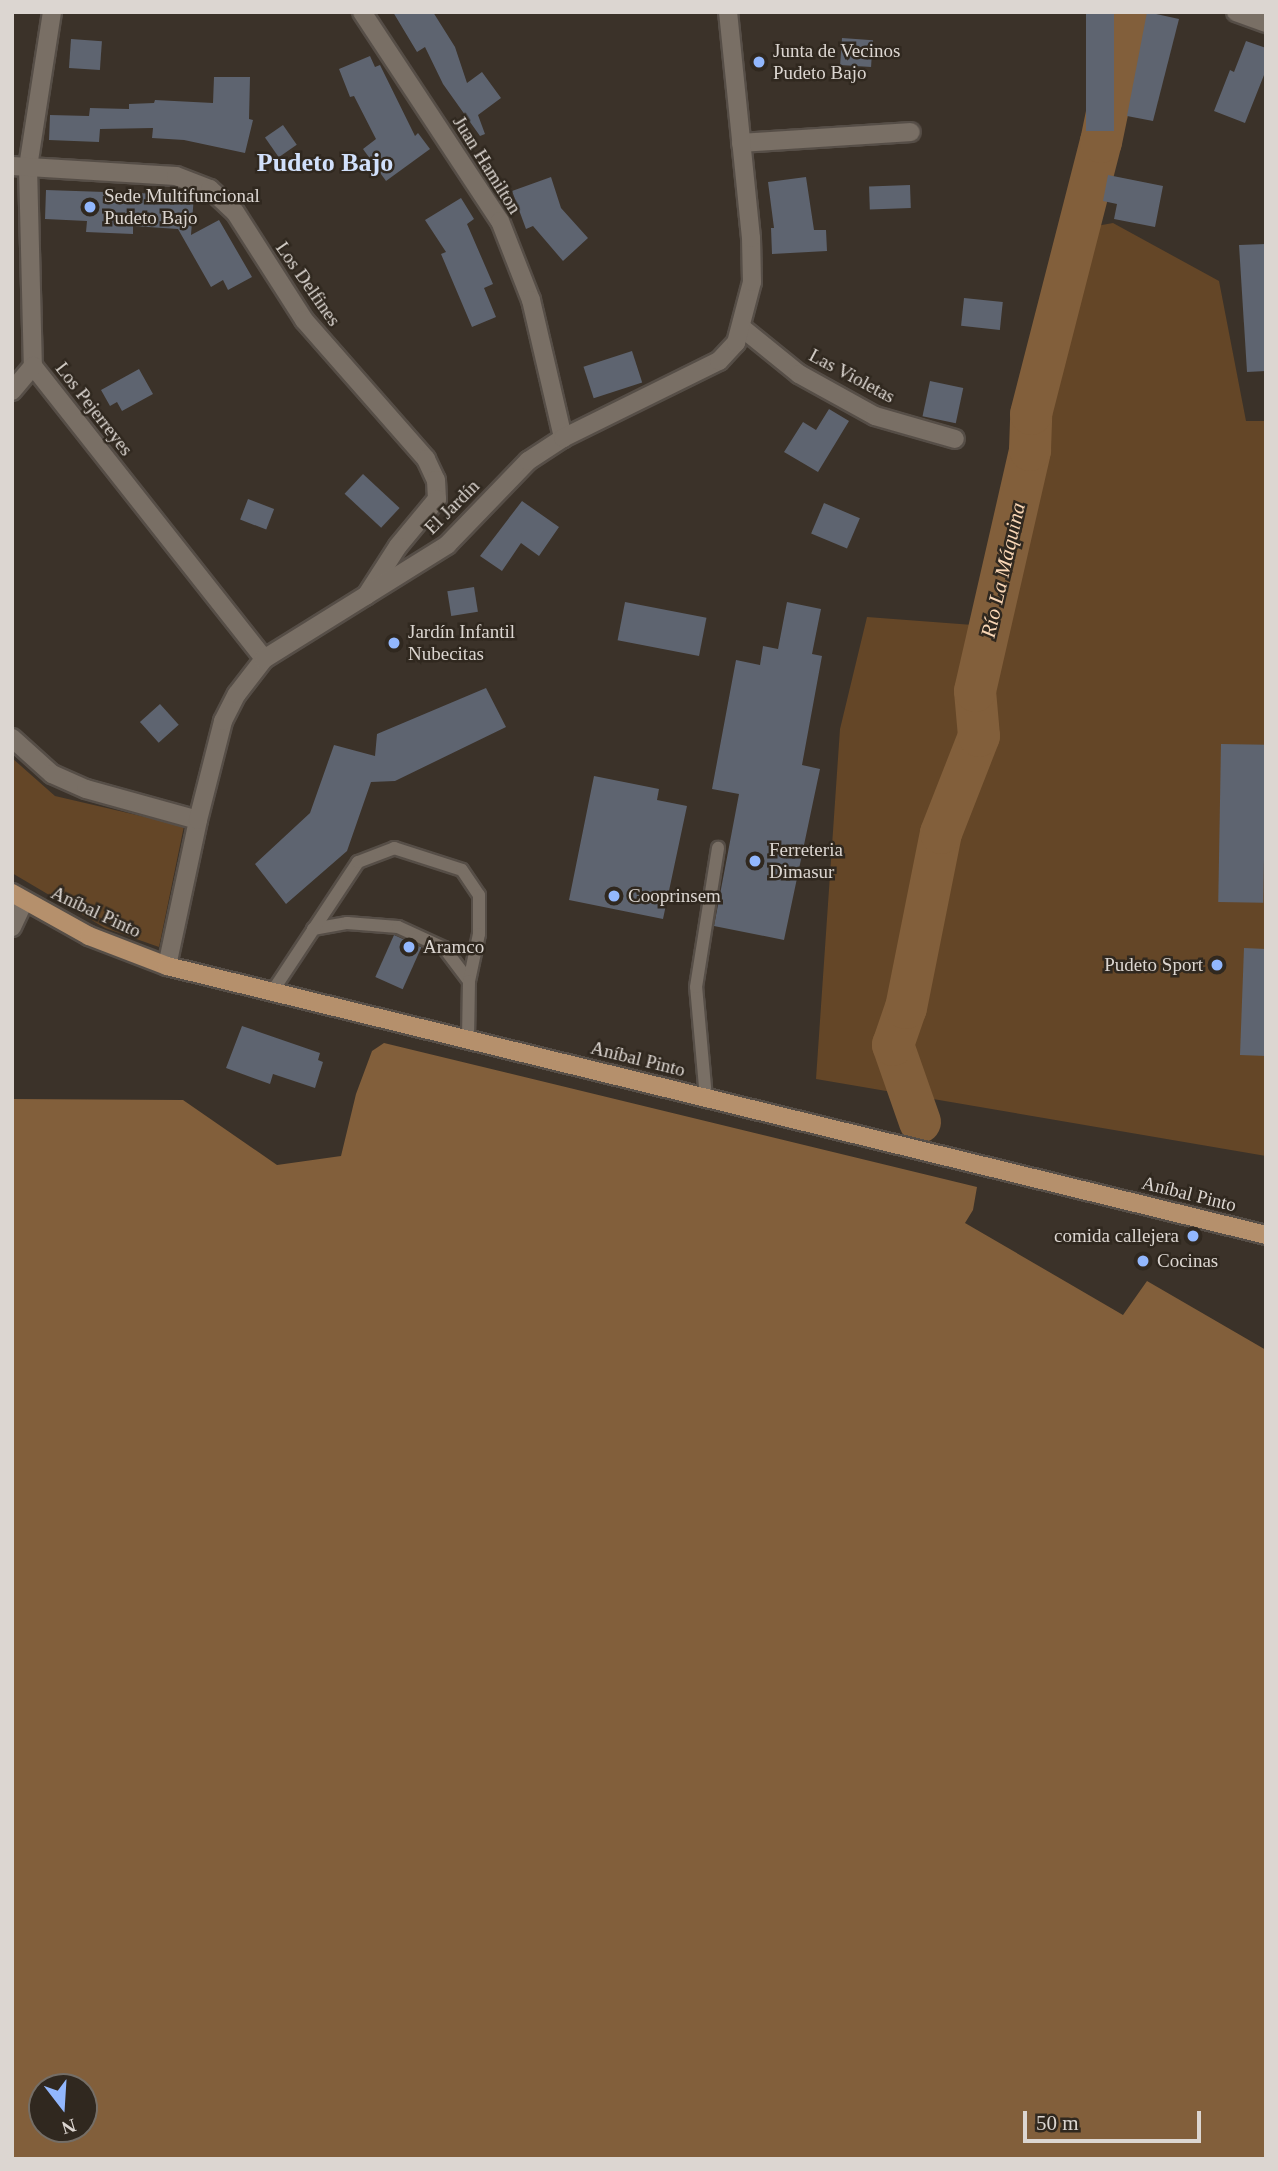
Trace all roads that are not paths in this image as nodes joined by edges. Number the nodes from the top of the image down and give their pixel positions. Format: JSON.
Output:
{"nodes":[{"id":1,"x":52,"y":12,"type":"edge"},
{"id":2,"x":362,"y":12,"type":"edge"},
{"id":3,"x":728,"y":12,"type":"edge"},
{"id":4,"x":1236,"y":12,"type":"edge"},
{"id":5,"x":1266,"y":23,"type":"edge"},
{"id":6,"x":911,"y":132,"type":"dead end"},
{"id":7,"x":741,"y":143,"type":"junction"},
{"id":8,"x":20,"y":167,"type":"edge"},
{"id":9,"x":741,"y":327,"type":"junction"},
{"id":10,"x":33,"y":366,"type":"junction"},
{"id":11,"x":12,"y":391,"type":"edge"},
{"id":12,"x":563,"y":438,"type":"junction"},
{"id":13,"x":955,"y":439,"type":"dead end"},
{"id":14,"x":365,"y":598,"type":"junction"},
{"id":15,"x":264,"y":659,"type":"junction"},
{"id":16,"x":12,"y":738,"type":"edge"},
{"id":17,"x":198,"y":820,"type":"junction"},
{"id":18,"x":718,"y":848,"type":"dead end"},
{"id":19,"x":18,"y":897,"type":"edge"},
{"id":20,"x":12,"y":927,"type":"edge"},
{"id":21,"x":313,"y":929,"type":"junction"},
{"id":22,"x":167,"y":966,"type":"junction"},
{"id":23,"x":469,"y":981,"type":"junction"},
{"id":24,"x":272,"y":992,"type":"junction"},
{"id":25,"x":468,"y":1039,"type":"junction"},
{"id":26,"x":706,"y":1098,"type":"junction"},
{"id":27,"x":1266,"y":1235,"type":"edge"}],
"edges":[{"from":1,"to":8,"type":"street","name":"Los Pejerreyes"},
{"from":2,"to":12,"type":"street","name":"Juan Hamilton"},
{"from":3,"to":7,"type":"street","name":"El Jardín"},
{"from":4,"to":5,"type":"street"},
{"from":6,"to":7,"type":"street"},
{"from":7,"to":9,"type":"street","name":"El Jardín"},
{"from":8,"to":10,"type":"street","name":"Los Pejerreyes"},
{"from":8,"to":14,"type":"street","name":"Los Delfines"},
{"from":9,"to":12,"type":"street","name":"El Jardín"},
{"from":9,"to":13,"type":"street","name":"Las Violetas"},
{"from":10,"to":11,"type":"street"},
{"from":10,"to":15,"type":"street","name":"Los Pejerreyes"},
{"from":12,"to":14,"type":"street","name":"El Jardín"},
{"from":14,"to":15,"type":"street","name":"El Jardín"},
{"from":15,"to":17,"type":"street","name":"El Jardín"},
{"from":16,"to":17,"type":"street"},
{"from":17,"to":22,"type":"street","name":"El Jardín"},
{"from":18,"to":26,"type":"lane"},
{"from":19,"to":20,"type":"street"},
{"from":19,"to":22,"type":"main road","name":"Aníbal Pinto"},
{"from":21,"to":23,"type":"lane"},
{"from":21,"to":23,"type":"lane"},
{"from":21,"to":24,"type":"lane"},
{"from":22,"to":24,"type":"main road","name":"Aníbal Pinto"},
{"from":23,"to":25,"type":"lane"},
{"from":24,"to":25,"type":"main road","name":"Aníbal Pinto"},
{"from":25,"to":26,"type":"main road","name":"Aníbal Pinto"},
{"from":26,"to":27,"type":"main road","name":"Aníbal Pinto"}]}
